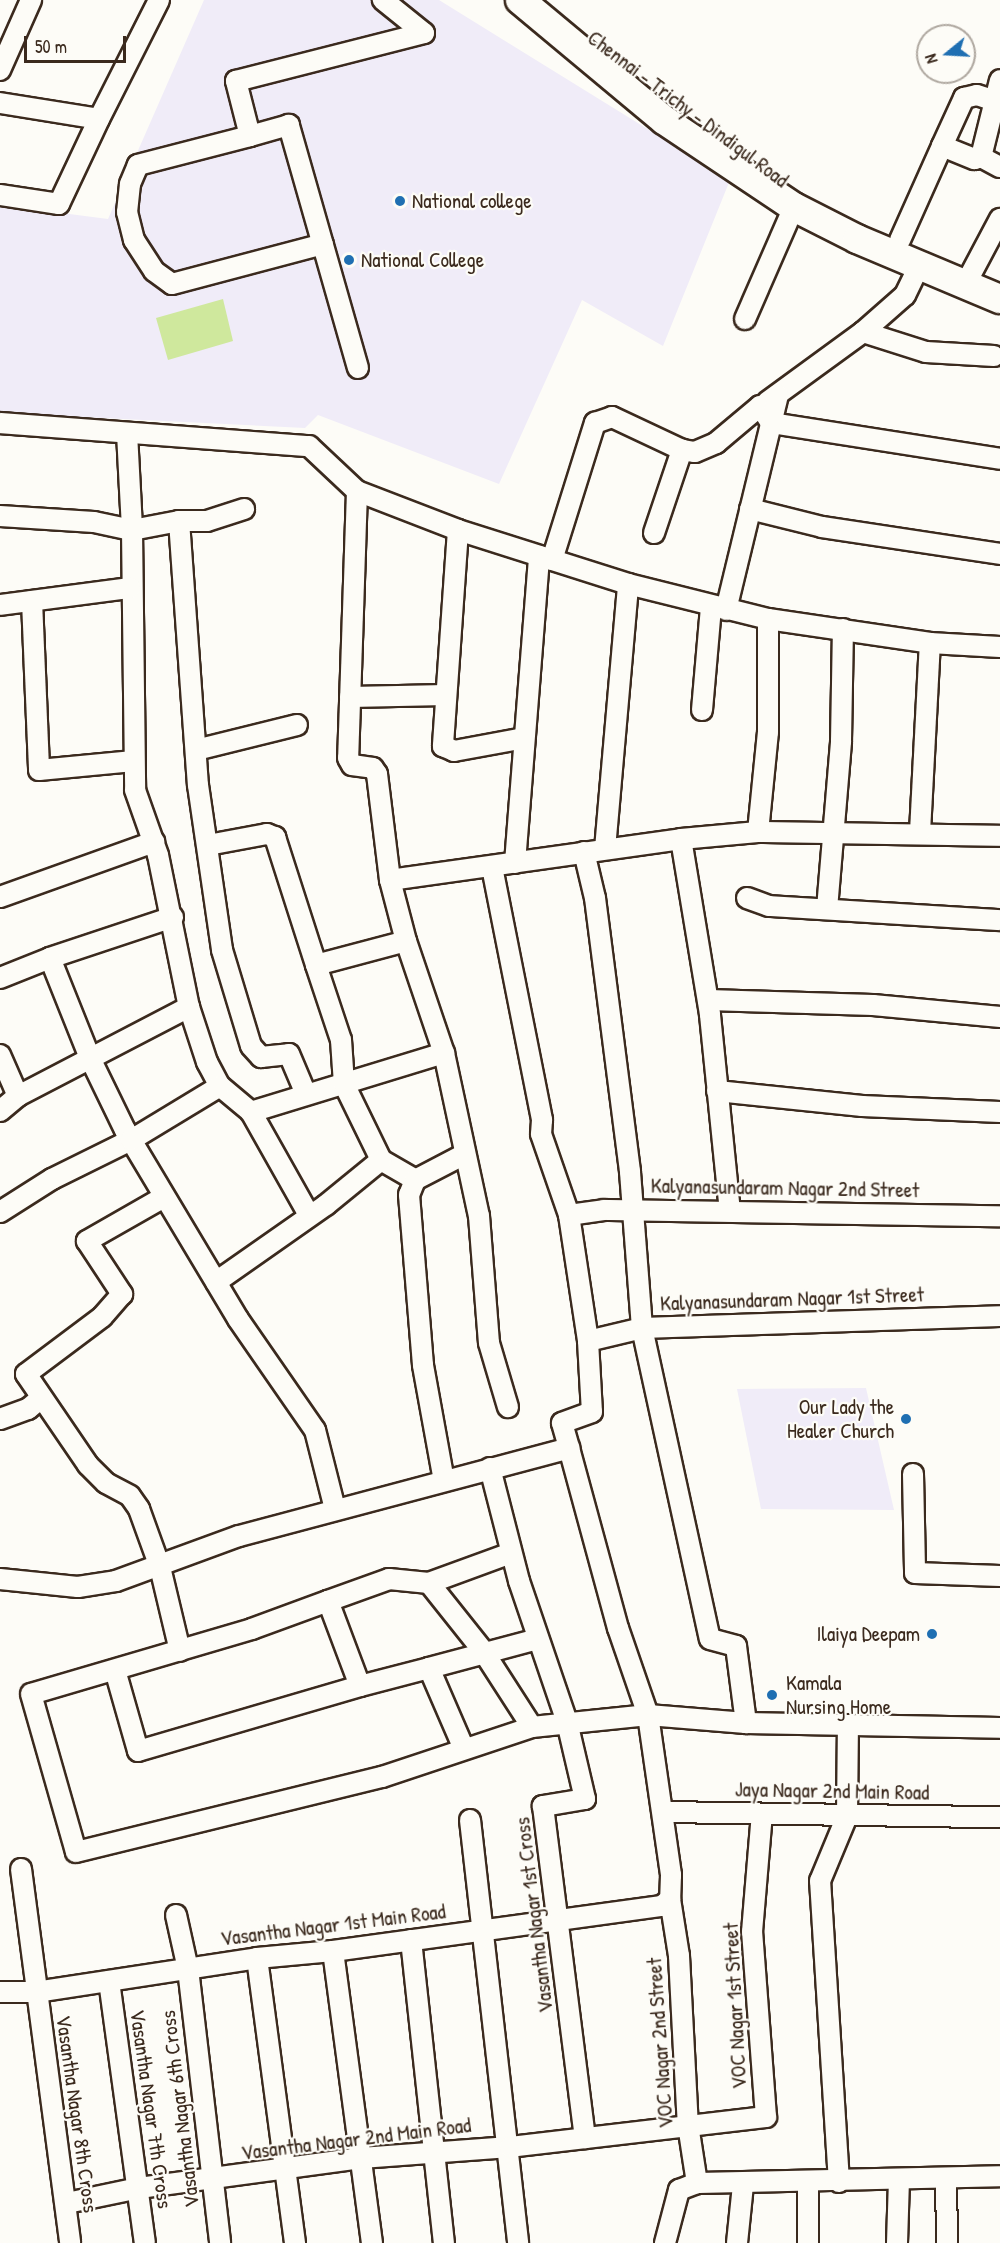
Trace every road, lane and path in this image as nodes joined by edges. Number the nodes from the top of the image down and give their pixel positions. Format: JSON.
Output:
{"nodes":[{"id":1,"x":31,"y":0,"type":"edge"},
{"id":2,"x":159,"y":0,"type":"edge"},
{"id":3,"x":383,"y":0,"type":"edge"},
{"id":4,"x":520,"y":0,"type":"edge"},
{"id":5,"x":547,"y":0,"type":"edge"},
{"id":6,"x":570,"y":31,"type":"junction"},
{"id":7,"x":0,"y":70,"type":"edge"},
{"id":8,"x":1000,"y":80,"type":"edge"},
{"id":9,"x":995,"y":101,"type":"junction"},
{"id":10,"x":0,"y":103,"type":"edge"},
{"id":11,"x":99,"y":119,"type":"junction"},
{"id":12,"x":250,"y":136,"type":"junction"},
{"id":13,"x":942,"y":146,"type":"junction"},
{"id":14,"x":981,"y":157,"type":"junction"},
{"id":15,"x":1000,"y":167,"type":"edge"},
{"id":16,"x":0,"y":195,"type":"edge"},
{"id":17,"x":794,"y":207,"type":"junction"},
{"id":18,"x":1000,"y":219,"type":"edge"},
{"id":19,"x":900,"y":240,"type":"junction"},
{"id":20,"x":322,"y":244,"type":"junction"},
{"id":21,"x":919,"y":266,"type":"junction"},
{"id":22,"x":968,"y":278,"type":"junction"},
{"id":23,"x":1000,"y":284,"type":"edge"},
{"id":24,"x":1000,"y":299,"type":"edge"},
{"id":25,"x":745,"y":319,"type":"dead end"},
{"id":26,"x":863,"y":332,"type":"junction"},
{"id":27,"x":994,"y":356,"type":"dead end"},
{"id":28,"x":358,"y":368,"type":"dead end"},
{"id":29,"x":778,"y":395,"type":"junction"},
{"id":30,"x":760,"y":406,"type":"junction"},
{"id":31,"x":0,"y":423,"type":"edge"},
{"id":32,"x":771,"y":423,"type":"junction"},
{"id":33,"x":127,"y":433,"type":"junction"},
{"id":34,"x":682,"y":450,"type":"junction"},
{"id":35,"x":1000,"y":459,"type":"edge"},
{"id":36,"x":357,"y":491,"type":"junction"},
{"id":37,"x":244,"y":509,"type":"dead end"},
{"id":38,"x":750,"y":509,"type":"junction"},
{"id":39,"x":0,"y":516,"type":"edge"},
{"id":40,"x":179,"y":521,"type":"junction"},
{"id":41,"x":132,"y":530,"type":"junction"},
{"id":42,"x":458,"y":530,"type":"junction"},
{"id":43,"x":654,"y":533,"type":"dead end"},
{"id":44,"x":1000,"y":554,"type":"edge"},
{"id":45,"x":545,"y":558,"type":"junction"},
{"id":46,"x":628,"y":584,"type":"junction"},
{"id":47,"x":130,"y":588,"type":"junction"},
{"id":48,"x":32,"y":601,"type":"junction"},
{"id":49,"x":0,"y":605,"type":"edge"},
{"id":50,"x":718,"y":608,"type":"junction"},
{"id":51,"x":768,"y":619,"type":"junction"},
{"id":52,"x":843,"y":629,"type":"junction"},
{"id":53,"x":930,"y":643,"type":"junction"},
{"id":54,"x":1000,"y":647,"type":"edge"},
{"id":55,"x":446,"y":695,"type":"junction"},
{"id":56,"x":350,"y":697,"type":"junction"},
{"id":57,"x":702,"y":710,"type":"dead end"},
{"id":58,"x":297,"y":725,"type":"dead end"},
{"id":59,"x":524,"y":738,"type":"junction"},
{"id":60,"x":195,"y":750,"type":"junction"},
{"id":61,"x":134,"y":760,"type":"junction"},
{"id":62,"x":758,"y":831,"type":"junction"},
{"id":63,"x":832,"y":832,"type":"junction"},
{"id":64,"x":920,"y":832,"type":"junction"},
{"id":65,"x":1000,"y":836,"type":"edge"},
{"id":66,"x":681,"y":838,"type":"junction"},
{"id":67,"x":154,"y":842,"type":"junction"},
{"id":68,"x":208,"y":845,"type":"junction"},
{"id":69,"x":605,"y":849,"type":"junction"},
{"id":70,"x":585,"y":852,"type":"junction"},
{"id":71,"x":515,"y":863,"type":"junction"},
{"id":72,"x":492,"y":867,"type":"junction"},
{"id":73,"x":390,"y":880,"type":"junction"},
{"id":74,"x":0,"y":897,"type":"edge"},
{"id":75,"x":747,"y":898,"type":"dead end"},
{"id":76,"x":827,"y":909,"type":"junction"},
{"id":77,"x":173,"y":917,"type":"junction"},
{"id":78,"x":1000,"y":920,"type":"edge"},
{"id":79,"x":406,"y":941,"type":"junction"},
{"id":80,"x":50,"y":958,"type":"junction"},
{"id":81,"x":316,"y":965,"type":"junction"},
{"id":82,"x":0,"y":978,"type":"edge"},
{"id":83,"x":708,"y":1000,"type":"junction"},
{"id":84,"x":189,"y":1007,"type":"junction"},
{"id":85,"x":1000,"y":1017,"type":"edge"},
{"id":86,"x":444,"y":1053,"type":"junction"},
{"id":87,"x":0,"y":1055,"type":"edge"},
{"id":88,"x":90,"y":1058,"type":"junction"},
{"id":89,"x":344,"y":1083,"type":"junction"},
{"id":90,"x":220,"y":1086,"type":"junction"},
{"id":91,"x":717,"y":1091,"type":"junction"},
{"id":92,"x":306,"y":1094,"type":"junction"},
{"id":93,"x":18,"y":1096,"type":"junction"},
{"id":94,"x":0,"y":1111,"type":"edge"},
{"id":95,"x":251,"y":1112,"type":"junction"},
{"id":96,"x":1000,"y":1112,"type":"edge"},
{"id":97,"x":131,"y":1140,"type":"junction"},
{"id":98,"x":465,"y":1154,"type":"junction"},
{"id":99,"x":381,"y":1160,"type":"junction"},
{"id":100,"x":415,"y":1180,"type":"junction"},
{"id":101,"x":164,"y":1197,"type":"junction"},
{"id":102,"x":634,"y":1210,"type":"junction"},
{"id":103,"x":730,"y":1211,"type":"junction"},
{"id":104,"x":0,"y":1212,"type":"edge"},
{"id":105,"x":309,"y":1215,"type":"junction"},
{"id":106,"x":569,"y":1215,"type":"junction"},
{"id":107,"x":1000,"y":1216,"type":"edge"},
{"id":108,"x":216,"y":1282,"type":"junction"},
{"id":109,"x":1000,"y":1316,"type":"edge"},
{"id":110,"x":642,"y":1328,"type":"junction"},
{"id":111,"x":588,"y":1341,"type":"junction"},
{"id":112,"x":40,"y":1399,"type":"junction"},
{"id":113,"x":508,"y":1407,"type":"dead end"},
{"id":114,"x":0,"y":1419,"type":"edge"},
{"id":115,"x":569,"y":1448,"type":"junction"},
{"id":116,"x":490,"y":1468,"type":"junction"},
{"id":117,"x":913,"y":1474,"type":"dead end"},
{"id":118,"x":444,"y":1481,"type":"junction"},
{"id":119,"x":335,"y":1509,"type":"junction"},
{"id":120,"x":511,"y":1553,"type":"junction"},
{"id":121,"x":160,"y":1567,"type":"junction"},
{"id":122,"x":1000,"y":1576,"type":"edge"},
{"id":123,"x":0,"y":1578,"type":"edge"},
{"id":124,"x":429,"y":1583,"type":"junction"},
{"id":125,"x":328,"y":1602,"type":"junction"},
{"id":126,"x":538,"y":1639,"type":"junction"},
{"id":127,"x":180,"y":1651,"type":"junction"},
{"id":128,"x":483,"y":1651,"type":"junction"},
{"id":129,"x":429,"y":1668,"type":"junction"},
{"id":130,"x":115,"y":1670,"type":"junction"},
{"id":131,"x":360,"y":1686,"type":"junction"},
{"id":132,"x":648,"y":1715,"type":"junction"},
{"id":133,"x":567,"y":1722,"type":"junction"},
{"id":134,"x":746,"y":1723,"type":"junction"},
{"id":135,"x":532,"y":1727,"type":"junction"},
{"id":136,"x":848,"y":1727,"type":"junction"},
{"id":137,"x":1000,"y":1728,"type":"edge"},
{"id":138,"x":464,"y":1749,"type":"junction"},
{"id":139,"x":664,"y":1812,"type":"junction"},
{"id":140,"x":762,"y":1814,"type":"junction"},
{"id":141,"x":848,"y":1815,"type":"junction"},
{"id":142,"x":1000,"y":1817,"type":"edge"},
{"id":143,"x":470,"y":1820,"type":"dead end"},
{"id":144,"x":21,"y":1869,"type":"dead end"},
{"id":145,"x":670,"y":1899,"type":"junction"},
{"id":146,"x":176,"y":1915,"type":"dead end"},
{"id":147,"x":557,"y":1920,"type":"junction"},
{"id":148,"x":481,"y":1930,"type":"junction"},
{"id":149,"x":411,"y":1940,"type":"junction"},
{"id":150,"x":333,"y":1951,"type":"junction"},
{"id":151,"x":256,"y":1958,"type":"junction"},
{"id":152,"x":188,"y":1969,"type":"junction"},
{"id":153,"x":109,"y":1981,"type":"junction"},
{"id":154,"x":0,"y":1992,"type":"edge"},
{"id":155,"x":36,"y":1992,"type":"junction"},
{"id":156,"x":688,"y":2125,"type":"junction"},
{"id":157,"x":585,"y":2138,"type":"junction"},
{"id":158,"x":510,"y":2147,"type":"junction"},
{"id":159,"x":436,"y":2150,"type":"junction"},
{"id":160,"x":361,"y":2158,"type":"junction"},
{"id":161,"x":286,"y":2170,"type":"junction"},
{"id":162,"x":1000,"y":2176,"type":"edge"},
{"id":163,"x":946,"y":2178,"type":"junction"},
{"id":164,"x":212,"y":2179,"type":"junction"},
{"id":165,"x":899,"y":2180,"type":"junction"},
{"id":166,"x":839,"y":2182,"type":"junction"},
{"id":167,"x":808,"y":2183,"type":"junction"},
{"id":168,"x":697,"y":2184,"type":"junction"},
{"id":169,"x":743,"y":2185,"type":"junction"},
{"id":170,"x":139,"y":2188,"type":"junction"},
{"id":171,"x":67,"y":2203,"type":"junction"},
{"id":172,"x":70,"y":2243,"type":"edge"},
{"id":173,"x":145,"y":2243,"type":"edge"},
{"id":174,"x":220,"y":2243,"type":"edge"},
{"id":175,"x":295,"y":2243,"type":"edge"},
{"id":176,"x":372,"y":2243,"type":"edge"},
{"id":177,"x":444,"y":2243,"type":"edge"},
{"id":178,"x":518,"y":2243,"type":"edge"},
{"id":179,"x":665,"y":2243,"type":"edge"},
{"id":180,"x":737,"y":2243,"type":"edge"},
{"id":181,"x":808,"y":2243,"type":"edge"},
{"id":182,"x":897,"y":2243,"type":"edge"},
{"id":183,"x":947,"y":2243,"type":"edge"}],
"edges":[{"from":1,"to":7,"type":"street"},
{"from":2,"to":11,"type":"street"},
{"from":3,"to":12,"type":"street"},
{"from":4,"to":6,"type":"highway","name":"Chennai - Trichy - Dindigul Road"},
{"from":5,"to":6,"type":"highway","name":"Chennai - Trichy - Dindigul Road"},
{"from":6,"to":17,"type":"highway","name":"Chennai - Trichy - Dindigul Road"},
{"from":6,"to":19,"type":"highway","name":"Chennai - Trichy - Dindigul Road"},
{"from":8,"to":9,"type":"street"},
{"from":9,"to":13,"type":"street"},
{"from":9,"to":14,"type":"street"},
{"from":10,"to":11,"type":"street"},
{"from":11,"to":16,"type":"street"},
{"from":12,"to":20,"type":"street"},
{"from":12,"to":20,"type":"street"},
{"from":13,"to":14,"type":"street"},
{"from":13,"to":19,"type":"street"},
{"from":14,"to":15,"type":"street"},
{"from":17,"to":21,"type":"highway","name":"Chennai - Trichy - Dindigul Road"},
{"from":17,"to":25,"type":"street"},
{"from":18,"to":22,"type":"street"},
{"from":19,"to":22,"type":"highway","name":"Chennai - Trichy - Dindigul Road"},
{"from":20,"to":28,"type":"street"},
{"from":21,"to":22,"type":"highway","name":"Chennai - Trichy - Dindigul Road"},
{"from":21,"to":26,"type":"street"},
{"from":22,"to":23,"type":"highway","name":"Chennai - Trichy - Dindigul Road"},
{"from":22,"to":24,"type":"highway","name":"Chennai - Trichy - Dindigul Road"},
{"from":26,"to":27,"type":"street"},
{"from":26,"to":29,"type":"street"},
{"from":29,"to":30,"type":"street"},
{"from":29,"to":32,"type":"street"},
{"from":30,"to":32,"type":"street"},
{"from":30,"to":34,"type":"street"},
{"from":31,"to":33,"type":"street"},
{"from":32,"to":35,"type":"street"},
{"from":32,"to":38,"type":"street"},
{"from":33,"to":36,"type":"street"},
{"from":33,"to":41,"type":"street"},
{"from":34,"to":43,"type":"street"},
{"from":34,"to":45,"type":"street"},
{"from":36,"to":42,"type":"street"},
{"from":36,"to":56,"type":"street"},
{"from":37,"to":40,"type":"street"},
{"from":38,"to":44,"type":"street"},
{"from":38,"to":50,"type":"street"},
{"from":39,"to":41,"type":"street"},
{"from":40,"to":41,"type":"street"},
{"from":40,"to":60,"type":"street"},
{"from":41,"to":47,"type":"street"},
{"from":42,"to":45,"type":"street"},
{"from":42,"to":55,"type":"street"},
{"from":45,"to":46,"type":"street"},
{"from":45,"to":59,"type":"street"},
{"from":46,"to":50,"type":"street"},
{"from":46,"to":69,"type":"street"},
{"from":47,"to":48,"type":"street"},
{"from":47,"to":61,"type":"street"},
{"from":48,"to":49,"type":"street"},
{"from":48,"to":61,"type":"street"},
{"from":50,"to":51,"type":"street"},
{"from":50,"to":57,"type":"street"},
{"from":51,"to":52,"type":"street"},
{"from":51,"to":62,"type":"street"},
{"from":52,"to":53,"type":"street"},
{"from":52,"to":63,"type":"street"},
{"from":53,"to":54,"type":"street"},
{"from":53,"to":64,"type":"street"},
{"from":55,"to":56,"type":"street"},
{"from":55,"to":59,"type":"street"},
{"from":56,"to":73,"type":"street"},
{"from":58,"to":60,"type":"street"},
{"from":59,"to":71,"type":"street"},
{"from":60,"to":68,"type":"street"},
{"from":61,"to":67,"type":"street"},
{"from":62,"to":63,"type":"street"},
{"from":62,"to":66,"type":"street"},
{"from":63,"to":64,"type":"street"},
{"from":63,"to":76,"type":"street"},
{"from":64,"to":65,"type":"street"},
{"from":66,"to":69,"type":"street"},
{"from":66,"to":83,"type":"street"},
{"from":67,"to":74,"type":"street"},
{"from":67,"to":77,"type":"street"},
{"from":68,"to":81,"type":"street"},
{"from":68,"to":92,"type":"street"},
{"from":69,"to":70,"type":"street"},
{"from":70,"to":71,"type":"street"},
{"from":70,"to":102,"type":"street"},
{"from":71,"to":72,"type":"street"},
{"from":72,"to":73,"type":"street"},
{"from":72,"to":106,"type":"street"},
{"from":73,"to":79,"type":"street"},
{"from":75,"to":76,"type":"street"},
{"from":76,"to":78,"type":"street"},
{"from":77,"to":80,"type":"street"},
{"from":77,"to":84,"type":"street"},
{"from":79,"to":81,"type":"street"},
{"from":79,"to":86,"type":"street"},
{"from":80,"to":82,"type":"street"},
{"from":80,"to":88,"type":"street"},
{"from":81,"to":89,"type":"street"},
{"from":83,"to":85,"type":"street"},
{"from":83,"to":91,"type":"street"},
{"from":84,"to":88,"type":"street"},
{"from":84,"to":90,"type":"street"},
{"from":86,"to":89,"type":"street"},
{"from":86,"to":98,"type":"street"},
{"from":87,"to":93,"type":"street"},
{"from":88,"to":93,"type":"street"},
{"from":88,"to":97,"type":"street"},
{"from":89,"to":92,"type":"street"},
{"from":89,"to":99,"type":"street"},
{"from":90,"to":95,"type":"street"},
{"from":90,"to":97,"type":"street"},
{"from":91,"to":96,"type":"street"},
{"from":91,"to":103,"type":"street"},
{"from":92,"to":95,"type":"street"},
{"from":93,"to":94,"type":"street"},
{"from":95,"to":105,"type":"street"},
{"from":97,"to":101,"type":"street"},
{"from":97,"to":104,"type":"street"},
{"from":98,"to":100,"type":"street"},
{"from":98,"to":113,"type":"street"},
{"from":99,"to":100,"type":"street"},
{"from":99,"to":105,"type":"street"},
{"from":100,"to":118,"type":"street"},
{"from":101,"to":108,"type":"street"},
{"from":101,"to":112,"type":"street"},
{"from":102,"to":103,"type":"street","name":"Kalyanasundaram Nagar 2nd Street"},
{"from":102,"to":106,"type":"street","name":"Kalyanasundaram Nagar 2nd Street"},
{"from":102,"to":110,"type":"street"},
{"from":103,"to":107,"type":"street","name":"Kalyanasundaram Nagar 2nd Street"},
{"from":105,"to":108,"type":"street"},
{"from":106,"to":111,"type":"street"},
{"from":108,"to":119,"type":"street"},
{"from":109,"to":110,"type":"street","name":"Kalyanasundaram Nagar 1st Street"},
{"from":110,"to":111,"type":"street","name":"Kalyanasundaram Nagar 1st Street"},
{"from":110,"to":134,"type":"street"},
{"from":111,"to":115,"type":"street","name":"VOC Nagar 2nd Street"},
{"from":112,"to":114,"type":"street"},
{"from":112,"to":121,"type":"street"},
{"from":115,"to":116,"type":"street"},
{"from":115,"to":132,"type":"street","name":"VOC Nagar 2nd Street"},
{"from":116,"to":118,"type":"street"},
{"from":116,"to":120,"type":"street"},
{"from":117,"to":122,"type":"street"},
{"from":118,"to":119,"type":"street"},
{"from":119,"to":121,"type":"street"},
{"from":120,"to":124,"type":"street"},
{"from":120,"to":126,"type":"street"},
{"from":121,"to":123,"type":"street"},
{"from":121,"to":127,"type":"street"},
{"from":124,"to":125,"type":"street"},
{"from":124,"to":128,"type":"street"},
{"from":125,"to":127,"type":"street"},
{"from":125,"to":131,"type":"street"},
{"from":126,"to":128,"type":"street"},
{"from":126,"to":133,"type":"street"},
{"from":127,"to":130,"type":"street"},
{"from":128,"to":129,"type":"street"},
{"from":128,"to":135,"type":"street"},
{"from":129,"to":131,"type":"street"},
{"from":129,"to":138,"type":"street"},
{"from":130,"to":131,"type":"street"},
{"from":130,"to":138,"type":"street"},
{"from":132,"to":133,"type":"street"},
{"from":132,"to":134,"type":"street"},
{"from":132,"to":139,"type":"street","name":"VOC Nagar 2nd Street"},
{"from":133,"to":135,"type":"street"},
{"from":133,"to":147,"type":"street","name":"Vasantha Nagar 1st Cross"},
{"from":134,"to":136,"type":"street"},
{"from":135,"to":138,"type":"street"},
{"from":136,"to":137,"type":"street"},
{"from":136,"to":141,"type":"street"},
{"from":139,"to":140,"type":"street","name":"Jaya Nagar 2nd Main Road"},
{"from":139,"to":145,"type":"street","name":"VOC Nagar 2nd Street"},
{"from":140,"to":141,"type":"street","name":"Jaya Nagar 2nd Main Road"},
{"from":140,"to":156,"type":"street","name":"VOC Nagar 1st Street"},
{"from":141,"to":142,"type":"street","name":"Jaya Nagar 2nd Main Road"},
{"from":141,"to":166,"type":"street"},
{"from":143,"to":148,"type":"street"},
{"from":144,"to":155,"type":"street","name":"Vasantha Nagar 8th Cross"},
{"from":145,"to":147,"type":"street","name":"Vasantha Nagar 1st Main Road"},
{"from":145,"to":156,"type":"street","name":"VOC Nagar 2nd Street"},
{"from":146,"to":152,"type":"street","name":"Vasantha Nagar 6th Cross"},
{"from":147,"to":148,"type":"street","name":"Vasantha Nagar 1st Main Road"},
{"from":147,"to":157,"type":"street","name":"Vasantha Nagar 1st Cross"},
{"from":148,"to":149,"type":"street","name":"Vasantha Nagar 1st Main Road"},
{"from":148,"to":158,"type":"street"},
{"from":149,"to":150,"type":"street","name":"Vasantha Nagar 1st Main Road"},
{"from":149,"to":159,"type":"street"},
{"from":150,"to":151,"type":"street","name":"Vasantha Nagar 1st Main Road"},
{"from":150,"to":160,"type":"street"},
{"from":151,"to":152,"type":"street","name":"Vasantha Nagar 1st Main Road"},
{"from":151,"to":161,"type":"street"},
{"from":152,"to":153,"type":"street","name":"Vasantha Nagar 1st Main Road"},
{"from":152,"to":164,"type":"street","name":"Vasantha Nagar 6th Cross"},
{"from":153,"to":155,"type":"street","name":"Vasantha Nagar 1st Main Road"},
{"from":153,"to":170,"type":"street","name":"Vasantha Nagar 7th Cross"},
{"from":154,"to":155,"type":"street","name":"Vasantha Nagar 1st Main Road"},
{"from":155,"to":171,"type":"street","name":"Vasantha Nagar 8th Cross"},
{"from":156,"to":157,"type":"street","name":"Vasantha Nagar 2nd Main Road"},
{"from":156,"to":168,"type":"street","name":"VOC Nagar 2nd Street"},
{"from":157,"to":158,"type":"street","name":"Vasantha Nagar 2nd Main Road"},
{"from":158,"to":159,"type":"street","name":"Vasantha Nagar 2nd Main Road"},
{"from":158,"to":178,"type":"street"},
{"from":159,"to":160,"type":"street","name":"Vasantha Nagar 2nd Main Road"},
{"from":159,"to":177,"type":"street"},
{"from":160,"to":161,"type":"street","name":"Vasantha Nagar 2nd Main Road"},
{"from":160,"to":176,"type":"street"},
{"from":161,"to":164,"type":"street","name":"Vasantha Nagar 2nd Main Road"},
{"from":161,"to":175,"type":"street"},
{"from":162,"to":163,"type":"street"},
{"from":163,"to":165,"type":"street"},
{"from":163,"to":183,"type":"street"},
{"from":164,"to":170,"type":"street","name":"Vasantha Nagar 2nd Main Road"},
{"from":164,"to":174,"type":"street","name":"Vasantha Nagar 6th Cross"},
{"from":165,"to":166,"type":"street"},
{"from":165,"to":182,"type":"street"},
{"from":166,"to":167,"type":"street"},
{"from":167,"to":169,"type":"street"},
{"from":167,"to":181,"type":"street"},
{"from":168,"to":169,"type":"street"},
{"from":168,"to":179,"type":"street"},
{"from":169,"to":180,"type":"street"},
{"from":170,"to":171,"type":"street","name":"Vasantha Nagar 2nd Main Road"},
{"from":170,"to":173,"type":"street","name":"Vasantha Nagar 7th Cross"},
{"from":171,"to":172,"type":"street","name":"Vasantha Nagar 8th Cross"}]}
